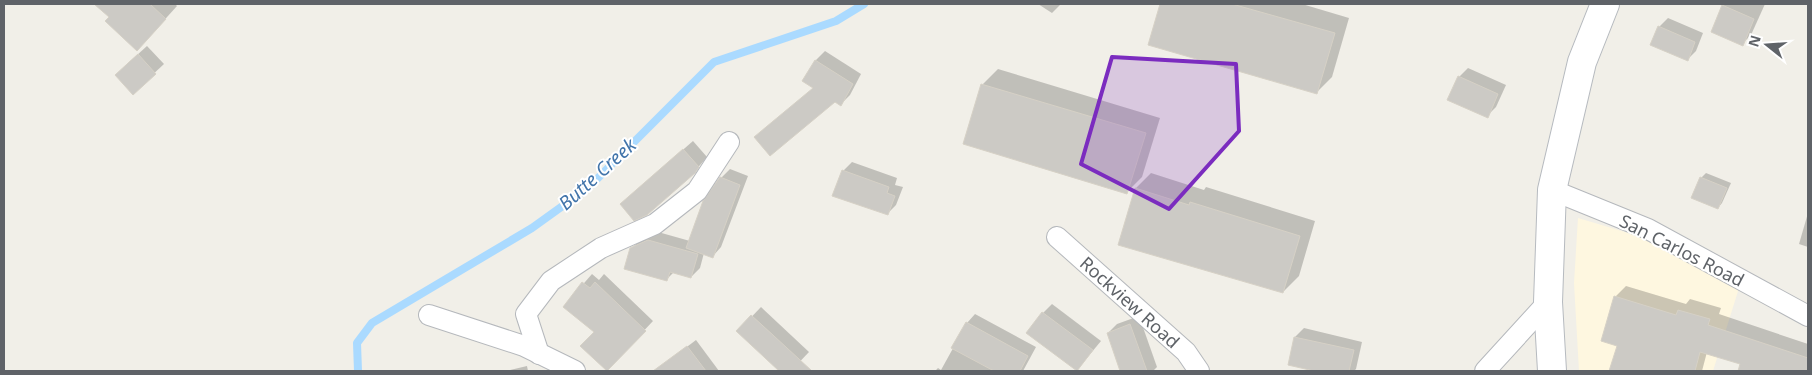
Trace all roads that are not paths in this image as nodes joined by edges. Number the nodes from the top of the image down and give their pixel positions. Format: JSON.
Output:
{"nodes":[{"id":1,"x":1605,"y":4,"type":"edge"},
{"id":2,"x":729,"y":142,"type":"dead end"},
{"id":3,"x":1552,"y":190,"type":"junction"},
{"id":4,"x":1057,"y":237,"type":"dead end"},
{"id":5,"x":1548,"y":302,"type":"junction"},
{"id":6,"x":429,"y":315,"type":"dead end"},
{"id":7,"x":1808,"y":316,"type":"edge"},
{"id":8,"x":539,"y":354,"type":"junction"},
{"id":9,"x":575,"y":371,"type":"edge"},
{"id":10,"x":1199,"y":371,"type":"edge"},
{"id":11,"x":1485,"y":371,"type":"edge"},
{"id":12,"x":1552,"y":371,"type":"edge"}],
"edges":[{"from":1,"to":3,"type":"main road"},
{"from":2,"to":8,"type":"street"},
{"from":3,"to":5,"type":"main road"},
{"from":3,"to":7,"type":"street","name":"San Carlos Road"},
{"from":4,"to":10,"type":"street","name":"Rockview Road"},
{"from":5,"to":11,"type":"street"},
{"from":5,"to":12,"type":"main road"},
{"from":6,"to":8,"type":"street"},
{"from":8,"to":9,"type":"street"}]}
